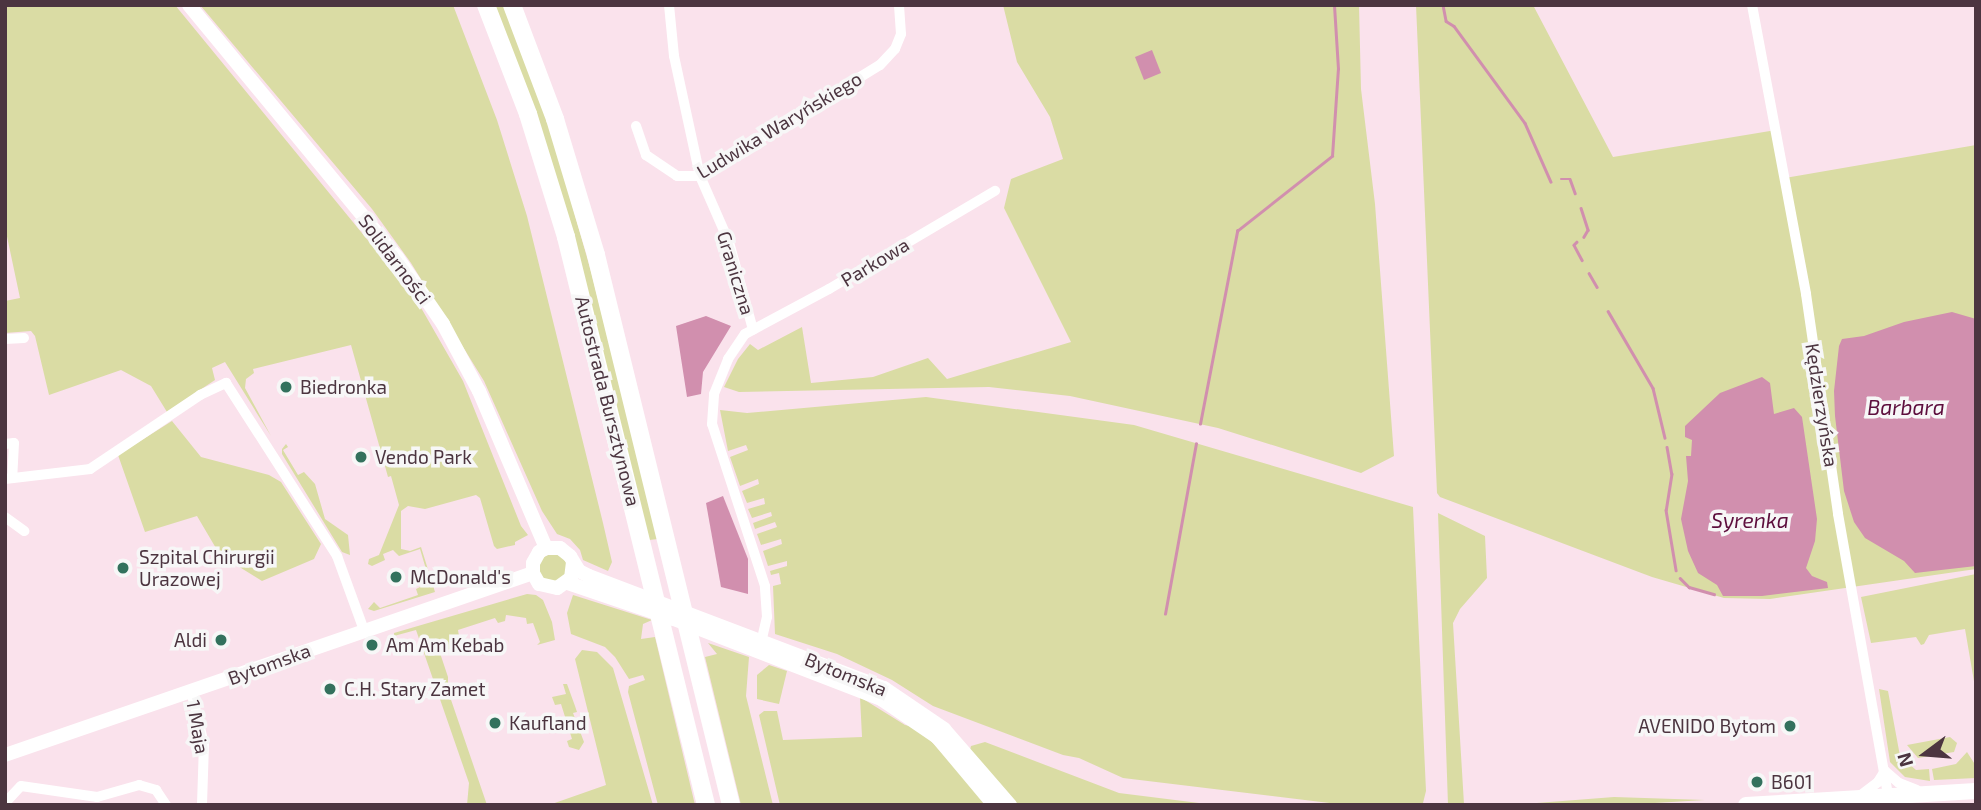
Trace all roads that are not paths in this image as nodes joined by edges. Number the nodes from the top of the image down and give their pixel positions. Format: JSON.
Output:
{"nodes":[{"id":1,"x":189,"y":5,"type":"edge"},
{"id":2,"x":486,"y":5,"type":"edge"},
{"id":3,"x":512,"y":5,"type":"edge"},
{"id":4,"x":669,"y":5,"type":"edge"},
{"id":5,"x":899,"y":5,"type":"edge"},
{"id":6,"x":1752,"y":5,"type":"edge"},
{"id":7,"x":636,"y":126,"type":"dead end"},
{"id":8,"x":700,"y":176,"type":"junction"},
{"id":9,"x":995,"y":191,"type":"dead end"},
{"id":10,"x":753,"y":330,"type":"junction"},
{"id":11,"x":24,"y":338,"type":"dead end"},
{"id":12,"x":5,"y":339,"type":"edge"},
{"id":13,"x":5,"y":444,"type":"edge"},
{"id":14,"x":8,"y":478,"type":"edge"},
{"id":15,"x":5,"y":517,"type":"edge"},
{"id":16,"x":24,"y":531,"type":"dead end"},
{"id":17,"x":547,"y":548,"type":"junction"},
{"id":18,"x":573,"y":562,"type":"junction"},
{"id":19,"x":533,"y":573,"type":"junction"},
{"id":20,"x":568,"y":583,"type":"junction"},
{"id":21,"x":363,"y":630,"type":"junction"},
{"id":22,"x":760,"y":646,"type":"junction"},
{"id":23,"x":191,"y":691,"type":"junction"},
{"id":24,"x":5,"y":755,"type":"edge"},
{"id":25,"x":1885,"y":771,"type":"junction"},
{"id":26,"x":1976,"y":791,"type":"edge"},
{"id":27,"x":1928,"y":794,"type":"junction"},
{"id":28,"x":1858,"y":797,"type":"junction"},
{"id":29,"x":99,"y":801,"type":"edge"},
{"id":30,"x":1889,"y":801,"type":"edge"},
{"id":31,"x":5,"y":803,"type":"edge"},
{"id":32,"x":166,"y":805,"type":"edge"},
{"id":33,"x":202,"y":805,"type":"edge"},
{"id":34,"x":706,"y":805,"type":"edge"},
{"id":35,"x":731,"y":805,"type":"edge"},
{"id":36,"x":994,"y":805,"type":"edge"},
{"id":37,"x":1010,"y":805,"type":"edge"},
{"id":38,"x":1746,"y":805,"type":"edge"}],
"edges":[{"from":1,"to":17,"type":"street","name":"Solidarności"},
{"from":2,"to":34,"type":"highway","name":"Autostrada Bursztynowa"},
{"from":3,"to":35,"type":"highway","name":"Autostrada Bursztynowa"},
{"from":4,"to":8,"type":"street","name":"Graniczna"},
{"from":5,"to":8,"type":"street","name":"Ludwika Waryńskiego"},
{"from":6,"to":25,"type":"street","name":"Kędzierzyńska"},
{"from":7,"to":8,"type":"street","name":"Ludwika Waryńskiego"},
{"from":8,"to":10,"type":"street","name":"Graniczna"},
{"from":9,"to":10,"type":"street","name":"Parkowa"},
{"from":10,"to":22,"type":"street","name":"Graniczna"},
{"from":11,"to":12,"type":"street"},
{"from":13,"to":14,"type":"street"},
{"from":14,"to":21,"type":"street"},
{"from":15,"to":16,"type":"street"},
{"from":17,"to":18,"type":"street"},
{"from":17,"to":19,"type":"street"},
{"from":18,"to":20,"type":"street"},
{"from":18,"to":22,"type":"street","name":"Bytomska"},
{"from":19,"to":20,"type":"street"},
{"from":19,"to":21,"type":"street","name":"Bytomska"},
{"from":20,"to":22,"type":"street","name":"Bytomska"},
{"from":21,"to":23,"type":"street","name":"Bytomska"},
{"from":22,"to":36,"type":"street","name":"Bytomska"},
{"from":22,"to":37,"type":"street","name":"Bytomska"},
{"from":23,"to":24,"type":"street","name":"Bytomska"},
{"from":23,"to":33,"type":"street","name":"1 Maja"},
{"from":25,"to":27,"type":"street"},
{"from":25,"to":28,"type":"street"},
{"from":25,"to":30,"type":"street","name":"Kędzierzyńska"},
{"from":26,"to":27,"type":"main road"},
{"from":27,"to":30,"type":"main road"},
{"from":28,"to":30,"type":"main road"},
{"from":28,"to":38,"type":"main road"},
{"from":29,"to":31,"type":"street"},
{"from":29,"to":32,"type":"street"}]}
